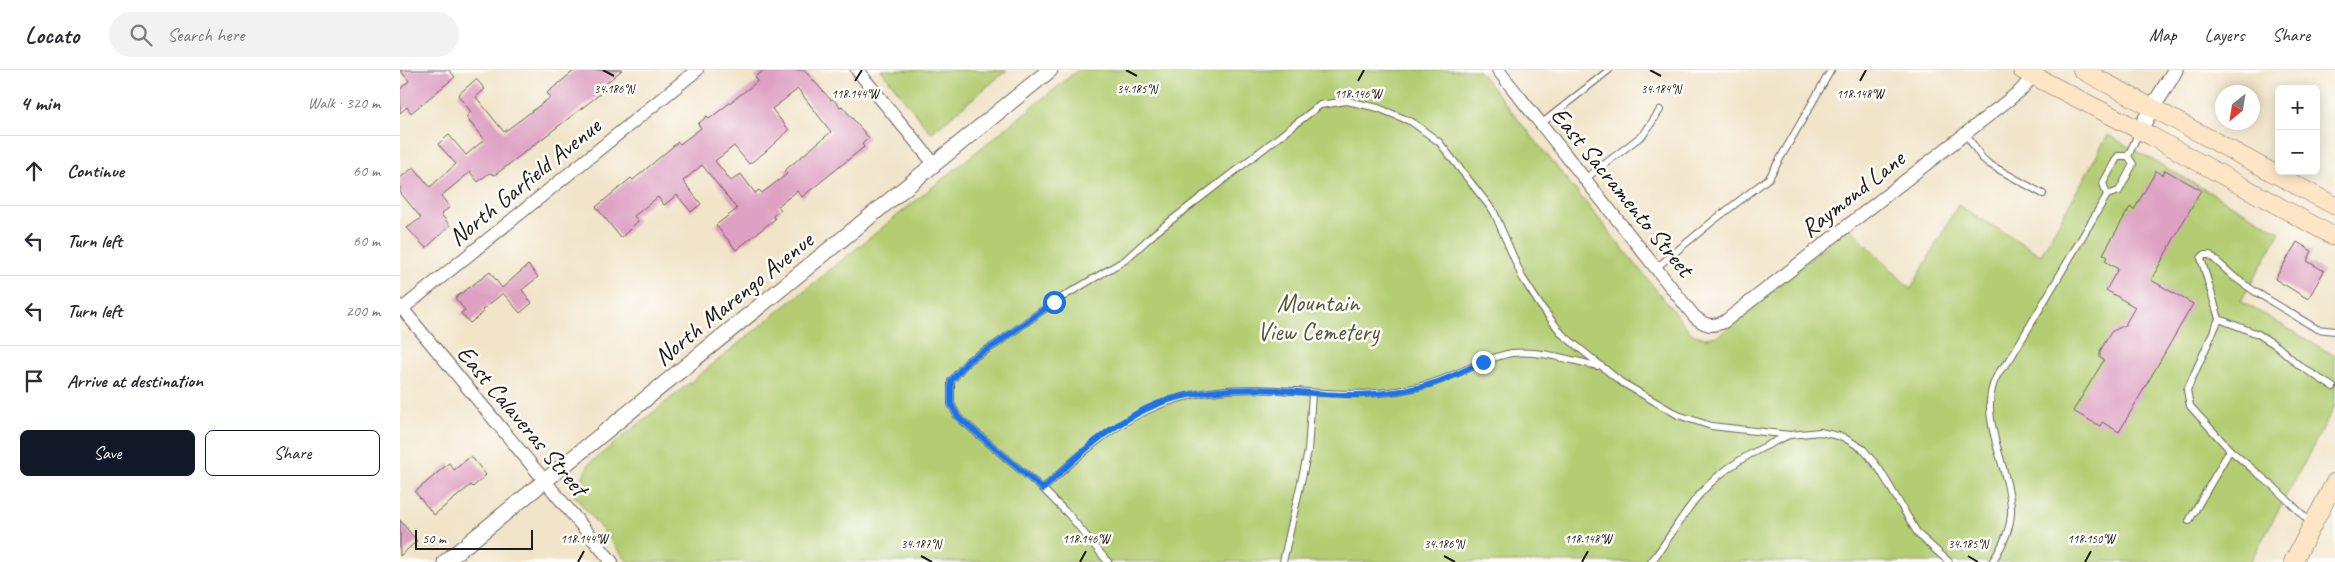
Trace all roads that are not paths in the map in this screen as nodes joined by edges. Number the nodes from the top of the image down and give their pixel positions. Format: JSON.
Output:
{"nodes":[{"id":1,"x":697,"y":70,"type":"edge"},
{"id":2,"x":857,"y":70,"type":"edge"},
{"id":3,"x":1050,"y":70,"type":"edge"},
{"id":4,"x":1609,"y":70,"type":"edge"},
{"id":5,"x":1831,"y":70,"type":"edge"},
{"id":6,"x":2082,"y":70,"type":"edge"},
{"id":7,"x":2175,"y":70,"type":"edge"},
{"id":8,"x":1503,"y":72,"type":"edge"},
{"id":9,"x":2028,"y":73,"type":"edge"},
{"id":10,"x":2152,"y":106,"type":"junction"},
{"id":11,"x":1660,"y":110,"type":"dead end"},
{"id":12,"x":1541,"y":124,"type":"junction"},
{"id":13,"x":2140,"y":130,"type":"junction"},
{"id":14,"x":1964,"y":132,"type":"junction"},
{"id":15,"x":2128,"y":156,"type":"junction"},
{"id":16,"x":935,"y":165,"type":"junction"},
{"id":17,"x":1585,"y":179,"type":"junction"},
{"id":18,"x":2043,"y":194,"type":"dead end"},
{"id":19,"x":2107,"y":195,"type":"junction"},
{"id":20,"x":2335,"y":206,"type":"edge"},
{"id":21,"x":2335,"y":237,"type":"edge"},
{"id":22,"x":1656,"y":268,"type":"junction"},
{"id":23,"x":401,"y":307,"type":"edge"},
{"id":24,"x":1694,"y":316,"type":"joint"},
{"id":25,"x":2219,"y":319,"type":"junction"},
{"id":26,"x":2335,"y":331,"type":"edge"},
{"id":27,"x":1600,"y":367,"type":"junction"},
{"id":28,"x":2333,"y":387,"type":"dead end"},
{"id":29,"x":1312,"y":394,"type":"junction"},
{"id":30,"x":1790,"y":435,"type":"junction"},
{"id":31,"x":2230,"y":450,"type":"junction"},
{"id":32,"x":546,"y":481,"type":"junction"},
{"id":33,"x":2335,"y":482,"type":"edge"},
{"id":34,"x":1043,"y":489,"type":"junction"},
{"id":35,"x":2189,"y":521,"type":"dead end"},
{"id":36,"x":2313,"y":525,"type":"junction"},
{"id":37,"x":445,"y":562,"type":"edge"},
{"id":38,"x":612,"y":562,"type":"edge"},
{"id":39,"x":1108,"y":562,"type":"edge"},
{"id":40,"x":1283,"y":562,"type":"edge"},
{"id":41,"x":1651,"y":562,"type":"edge"},
{"id":42,"x":1950,"y":562,"type":"edge"},
{"id":43,"x":1992,"y":562,"type":"edge"},
{"id":44,"x":2293,"y":562,"type":"edge"}],
"edges":[{"from":1,"to":23,"type":"street","name":"North Garfield Avenue"},
{"from":2,"to":16,"type":"street"},
{"from":3,"to":16,"type":"street","name":"North Marengo Avenue"},
{"from":4,"to":12,"type":"lane"},
{"from":5,"to":22,"type":"lane"},
{"from":6,"to":10,"type":"main road"},
{"from":7,"to":10,"type":"street"},
{"from":8,"to":12,"type":"street","name":"East Sacramento Street"},
{"from":9,"to":13,"type":"main road"},
{"from":9,"to":14,"type":"street","name":"Raymond Lane"},
{"from":10,"to":13,"type":"street"},
{"from":10,"to":20,"type":"main road"},
{"from":11,"to":17,"type":"lane"},
{"from":12,"to":17,"type":"street","name":"East Sacramento Street"},
{"from":13,"to":15,"type":"lane"},
{"from":13,"to":21,"type":"main road"},
{"from":14,"to":18,"type":"lane"},
{"from":14,"to":24,"type":"street","name":"Raymond Lane"},
{"from":15,"to":19,"type":"lane"},
{"from":15,"to":19,"type":"lane"},
{"from":16,"to":32,"type":"street","name":"North Marengo Avenue"},
{"from":17,"to":22,"type":"street","name":"East Sacramento Street"},
{"from":19,"to":43,"type":"lane"},
{"from":22,"to":24,"type":"street","name":"East Sacramento Street"},
{"from":23,"to":32,"type":"street","name":"East Calaveras Street"},
{"from":25,"to":26,"type":"lane"},
{"from":25,"to":28,"type":"lane"},
{"from":25,"to":31,"type":"lane"},
{"from":27,"to":29,"type":"lane"},
{"from":27,"to":30,"type":"lane"},
{"from":27,"to":34,"type":"lane"},
{"from":29,"to":34,"type":"lane"},
{"from":29,"to":40,"type":"lane"},
{"from":30,"to":41,"type":"lane"},
{"from":30,"to":42,"type":"lane"},
{"from":31,"to":35,"type":"lane"},
{"from":31,"to":36,"type":"lane"},
{"from":32,"to":37,"type":"street","name":"North Marengo Avenue"},
{"from":32,"to":38,"type":"street","name":"East Calaveras Street"},
{"from":33,"to":36,"type":"main road"},
{"from":34,"to":39,"type":"lane"},
{"from":36,"to":44,"type":"main road"}]}
